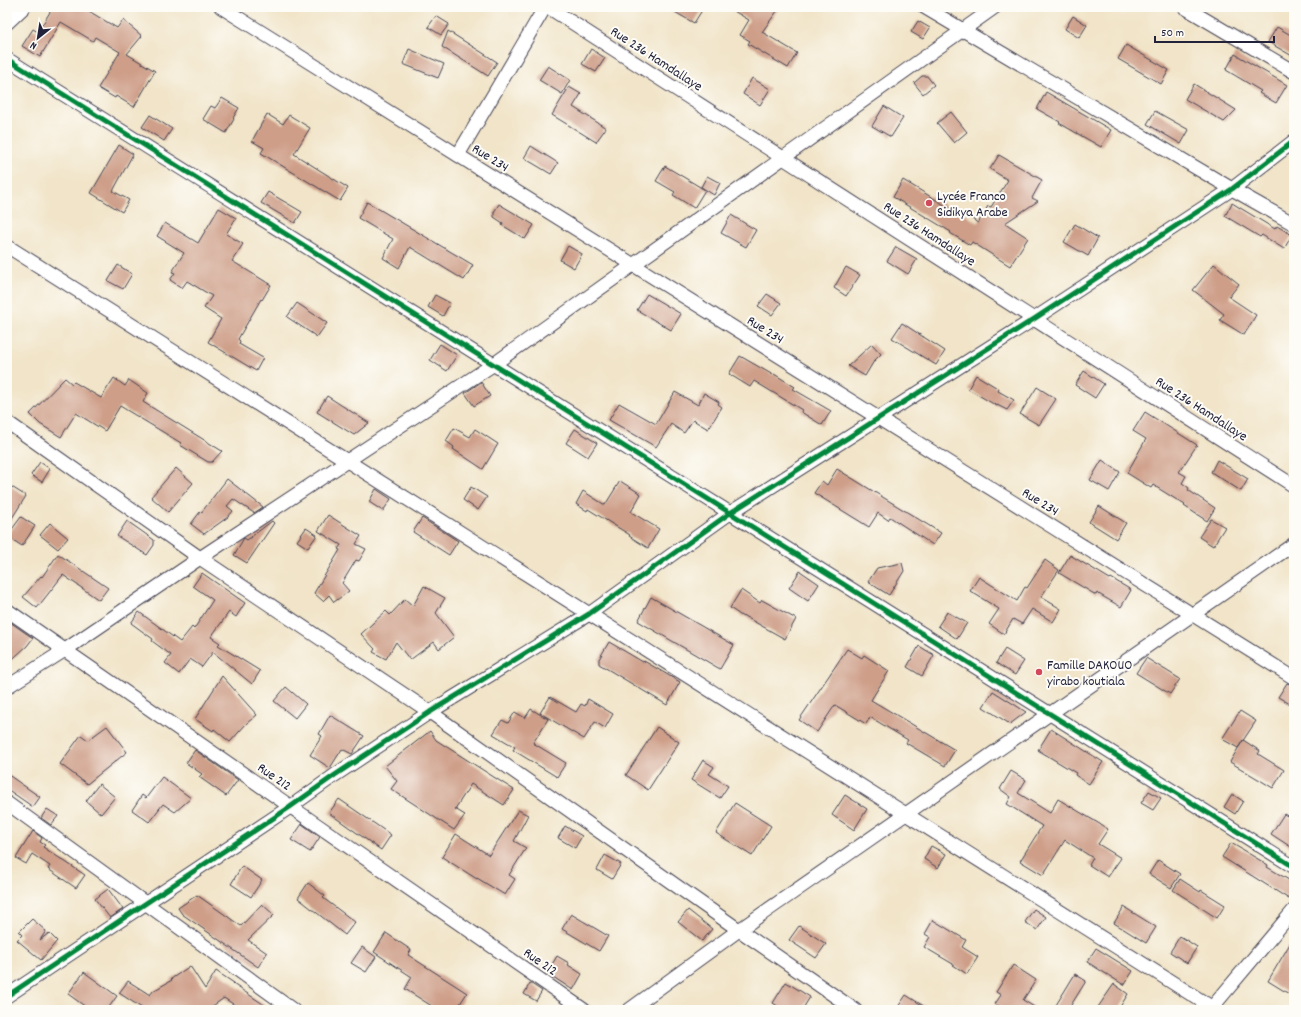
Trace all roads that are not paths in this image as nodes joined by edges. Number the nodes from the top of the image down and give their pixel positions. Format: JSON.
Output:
{"nodes":[{"id":1,"x":24,"y":7,"type":"edge"},
{"id":2,"x":221,"y":7,"type":"edge"},
{"id":3,"x":546,"y":7,"type":"edge"},
{"id":4,"x":924,"y":7,"type":"edge"},
{"id":5,"x":995,"y":7,"type":"edge"},
{"id":6,"x":1184,"y":7,"type":"edge"},
{"id":7,"x":7,"y":23,"type":"edge"},
{"id":8,"x":964,"y":30,"type":"junction"},
{"id":9,"x":7,"y":59,"type":"edge"},
{"id":10,"x":1294,"y":72,"type":"edge"},
{"id":11,"x":1294,"y":141,"type":"edge"},
{"id":12,"x":458,"y":155,"type":"junction"},
{"id":13,"x":784,"y":158,"type":"junction"},
{"id":14,"x":1232,"y":189,"type":"junction"},
{"id":15,"x":1294,"y":224,"type":"edge"},
{"id":16,"x":7,"y":246,"type":"edge"},
{"id":17,"x":634,"y":265,"type":"junction"},
{"id":18,"x":1034,"y":319,"type":"junction"},
{"id":19,"x":494,"y":364,"type":"junction"},
{"id":20,"x":879,"y":418,"type":"junction"},
{"id":21,"x":7,"y":422,"type":"edge"},
{"id":22,"x":348,"y":460,"type":"junction"},
{"id":23,"x":1294,"y":486,"type":"edge"},
{"id":24,"x":730,"y":513,"type":"junction"},
{"id":25,"x":1294,"y":544,"type":"edge"},
{"id":26,"x":200,"y":558,"type":"junction"},
{"id":27,"x":7,"y":610,"type":"edge"},
{"id":28,"x":589,"y":614,"type":"junction"},
{"id":29,"x":1192,"y":614,"type":"junction"},
{"id":30,"x":65,"y":650,"type":"junction"},
{"id":31,"x":1294,"y":678,"type":"edge"},
{"id":32,"x":7,"y":687,"type":"edge"},
{"id":33,"x":430,"y":712,"type":"junction"},
{"id":34,"x":1051,"y":714,"type":"junction"},
{"id":35,"x":7,"y":803,"type":"edge"},
{"id":36,"x":290,"y":807,"type":"junction"},
{"id":37,"x":907,"y":814,"type":"junction"},
{"id":38,"x":1294,"y":867,"type":"edge"},
{"id":39,"x":145,"y":903,"type":"junction"},
{"id":40,"x":1294,"y":910,"type":"edge"},
{"id":41,"x":739,"y":930,"type":"junction"},
{"id":42,"x":7,"y":996,"type":"edge"},
{"id":43,"x":1213,"y":1009,"type":"edge"},
{"id":44,"x":293,"y":1010,"type":"edge"},
{"id":45,"x":584,"y":1010,"type":"edge"},
{"id":46,"x":629,"y":1010,"type":"edge"},
{"id":47,"x":855,"y":1010,"type":"edge"}],
"edges":[{"from":1,"to":7,"type":"street"},
{"from":2,"to":12,"type":"street","name":"Rue 234"},
{"from":3,"to":12,"type":"street"},
{"from":3,"to":13,"type":"street","name":"Rue 236 Hamdallaye"},
{"from":4,"to":8,"type":"street"},
{"from":5,"to":8,"type":"street"},
{"from":6,"to":10,"type":"street"},
{"from":8,"to":13,"type":"street"},
{"from":8,"to":14,"type":"street"},
{"from":9,"to":19,"type":"street"},
{"from":11,"to":14,"type":"street"},
{"from":12,"to":17,"type":"street","name":"Rue 234"},
{"from":13,"to":17,"type":"street"},
{"from":13,"to":18,"type":"street","name":"Rue 236 Hamdallaye"},
{"from":14,"to":15,"type":"street"},
{"from":14,"to":18,"type":"street"},
{"from":16,"to":22,"type":"street"},
{"from":17,"to":19,"type":"street"},
{"from":17,"to":20,"type":"street","name":"Rue 234"},
{"from":18,"to":20,"type":"street"},
{"from":18,"to":23,"type":"street","name":"Rue 236 Hamdallaye"},
{"from":19,"to":22,"type":"street"},
{"from":19,"to":24,"type":"street"},
{"from":20,"to":24,"type":"street"},
{"from":20,"to":29,"type":"street","name":"Rue 234"},
{"from":21,"to":26,"type":"street"},
{"from":22,"to":26,"type":"street"},
{"from":22,"to":28,"type":"street"},
{"from":24,"to":28,"type":"street"},
{"from":24,"to":34,"type":"street"},
{"from":25,"to":29,"type":"street"},
{"from":26,"to":30,"type":"street"},
{"from":26,"to":33,"type":"street"},
{"from":27,"to":30,"type":"street","name":"Rue 212"},
{"from":28,"to":33,"type":"street"},
{"from":28,"to":37,"type":"street"},
{"from":29,"to":31,"type":"street","name":"Rue 234"},
{"from":29,"to":34,"type":"street"},
{"from":30,"to":32,"type":"street"},
{"from":30,"to":36,"type":"street","name":"Rue 212"},
{"from":33,"to":36,"type":"street"},
{"from":33,"to":41,"type":"street"},
{"from":34,"to":37,"type":"street"},
{"from":34,"to":38,"type":"street"},
{"from":35,"to":39,"type":"street"},
{"from":36,"to":39,"type":"street"},
{"from":36,"to":45,"type":"street","name":"Rue 212"},
{"from":37,"to":41,"type":"street"},
{"from":37,"to":43,"type":"street"},
{"from":39,"to":42,"type":"street"},
{"from":39,"to":44,"type":"street"},
{"from":40,"to":43,"type":"street"},
{"from":41,"to":46,"type":"street"},
{"from":41,"to":47,"type":"street"}]}
